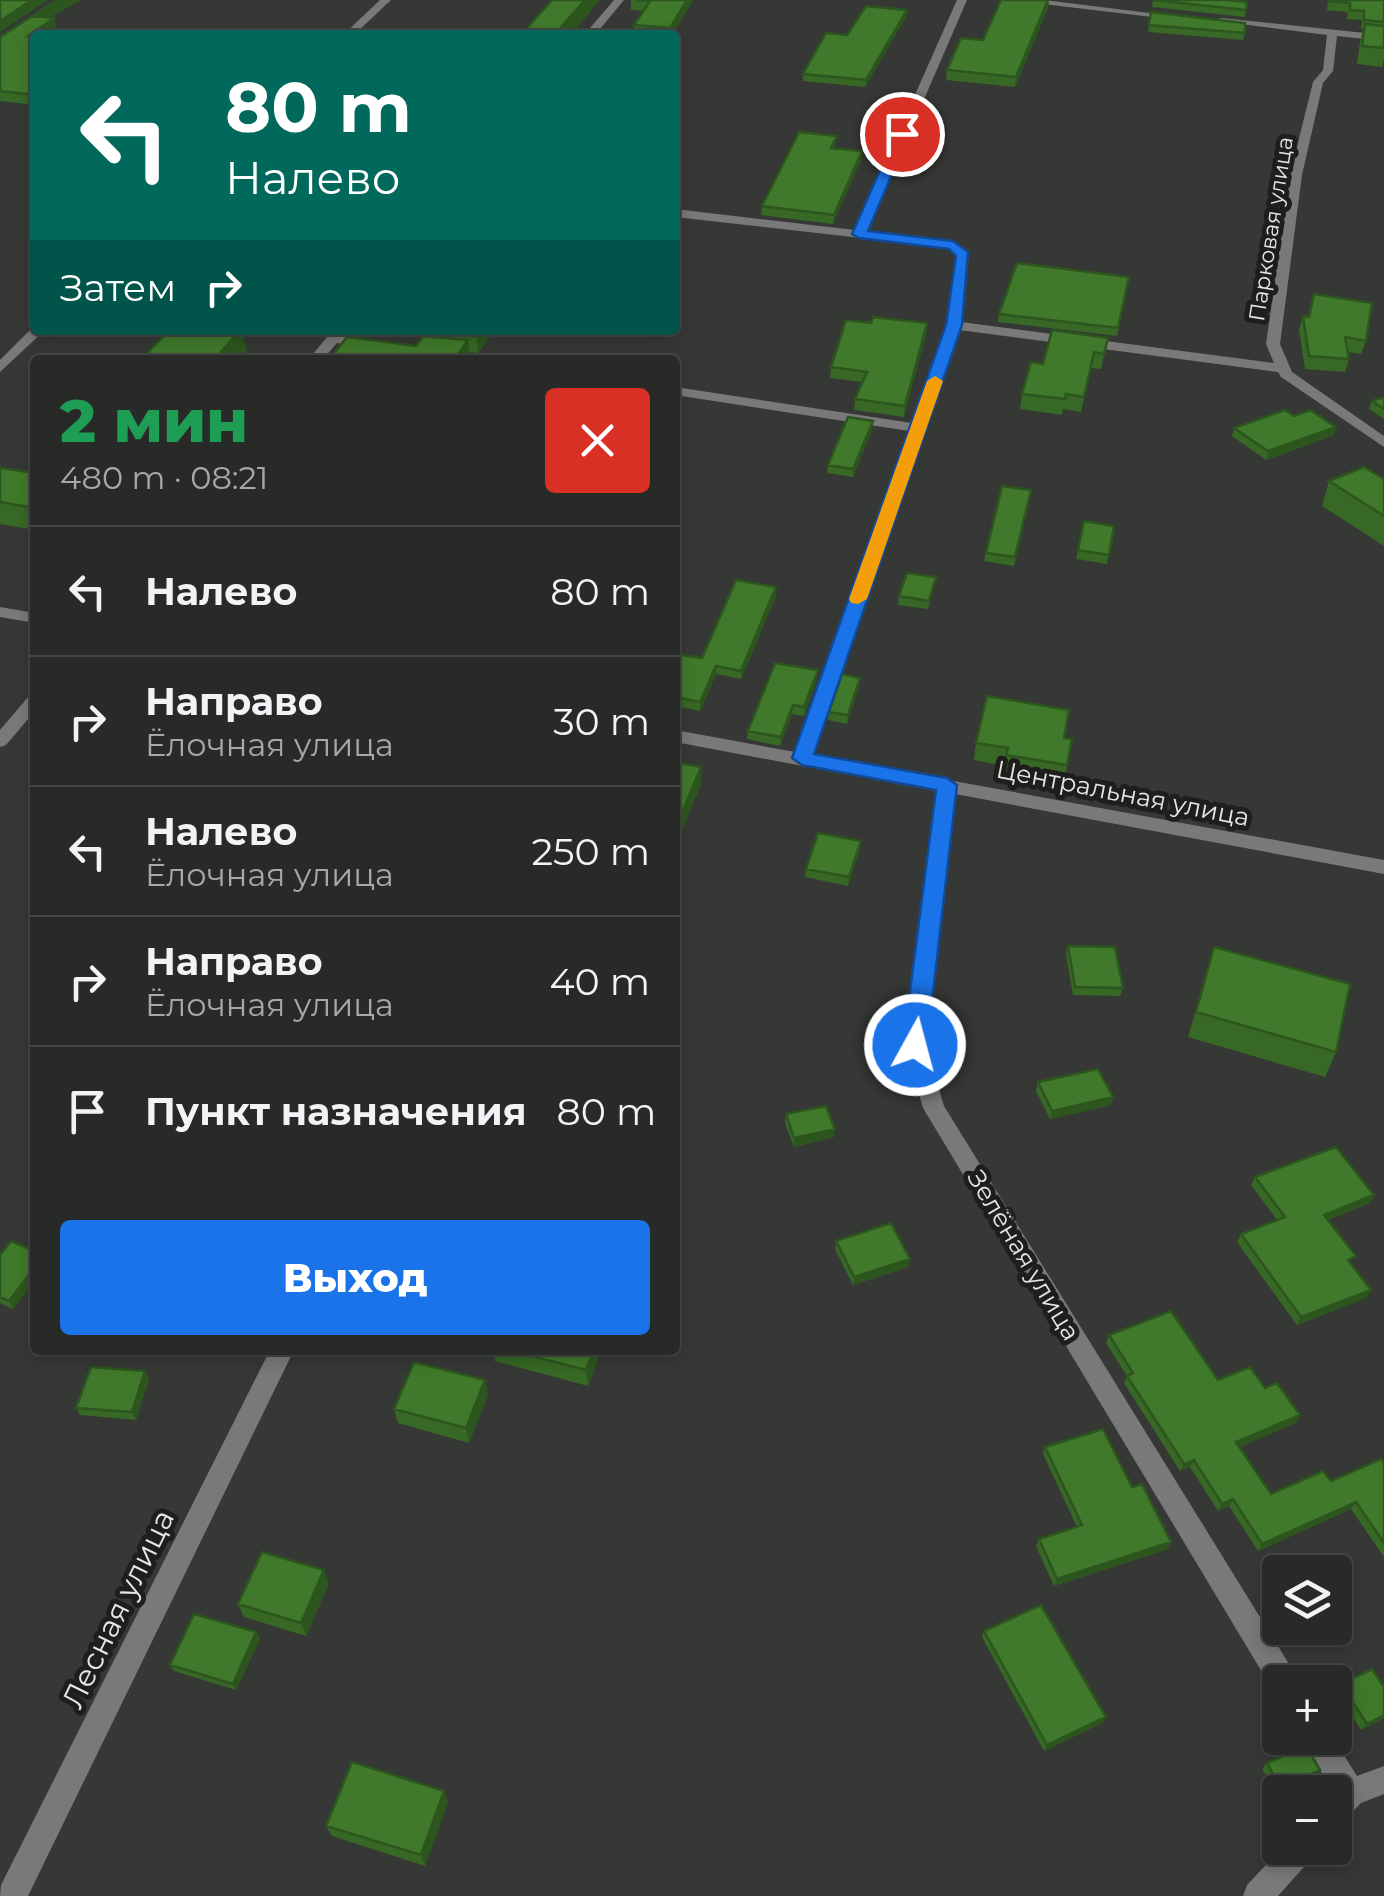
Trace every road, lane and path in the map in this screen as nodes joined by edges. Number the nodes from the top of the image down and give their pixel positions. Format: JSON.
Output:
{"nodes":[{"id":1,"x":386,"y":0,"type":"edge"},
{"id":2,"x":618,"y":0,"type":"edge"},
{"id":3,"x":962,"y":0,"type":"edge"},
{"id":4,"x":1015,"y":0,"type":"edge"},
{"id":5,"x":1193,"y":18,"type":"edge"},
{"id":6,"x":1213,"y":20,"type":"edge"},
{"id":7,"x":353,"y":30,"type":"edge"},
{"id":8,"x":593,"y":30,"type":"edge"},
{"id":9,"x":1332,"y":33,"type":"junction"},
{"id":10,"x":1384,"y":38,"type":"edge"},
{"id":11,"x":680,"y":213,"type":"edge"},
{"id":12,"x":859,"y":234,"type":"junction"},
{"id":13,"x":954,"y":325,"type":"junction"},
{"id":14,"x":33,"y":335,"type":"edge"},
{"id":15,"x":335,"y":335,"type":"edge"},
{"id":16,"x":340,"y":335,"type":"edge"},
{"id":17,"x":386,"y":346,"type":"edge"},
{"id":18,"x":319,"y":355,"type":"edge"},
{"id":19,"x":0,"y":368,"type":"edge"},
{"id":20,"x":1283,"y":368,"type":"junction"},
{"id":21,"x":680,"y":392,"type":"edge"},
{"id":22,"x":918,"y":428,"type":"junction"},
{"id":23,"x":1384,"y":443,"type":"edge"},
{"id":24,"x":0,"y":612,"type":"edge"},
{"id":25,"x":30,"y":617,"type":"edge"},
{"id":26,"x":30,"y":706,"type":"edge"},
{"id":27,"x":680,"y":737,"type":"edge"},
{"id":28,"x":0,"y":741,"type":"edge"},
{"id":29,"x":802,"y":758,"type":"junction"},
{"id":30,"x":947,"y":785,"type":"junction"},
{"id":31,"x":1384,"y":867,"type":"edge"},
{"id":32,"x":280,"y":1355,"type":"edge"},
{"id":33,"x":1274,"y":1665,"type":"edge"},
{"id":34,"x":1384,"y":1780,"type":"edge"},
{"id":35,"x":1352,"y":1797,"type":"edge"},
{"id":36,"x":1286,"y":1865,"type":"edge"},
{"id":37,"x":12,"y":1896,"type":"edge"},
{"id":38,"x":1258,"y":1896,"type":"edge"}],
"edges":[{"from":1,"to":7,"type":"street"},
{"from":2,"to":8,"type":"street"},
{"from":3,"to":12,"type":"street"},
{"from":4,"to":5,"type":"street"},
{"from":6,"to":9,"type":"street"},
{"from":9,"to":10,"type":"street"},
{"from":9,"to":20,"type":"street","name":"Парковая улица"},
{"from":11,"to":12,"type":"street"},
{"from":12,"to":13,"type":"street"},
{"from":13,"to":20,"type":"street"},
{"from":13,"to":22,"type":"street"},
{"from":14,"to":19,"type":"street"},
{"from":15,"to":18,"type":"street"},
{"from":16,"to":17,"type":"street"},
{"from":20,"to":23,"type":"street"},
{"from":21,"to":22,"type":"street"},
{"from":22,"to":29,"type":"street"},
{"from":24,"to":25,"type":"street"},
{"from":26,"to":28,"type":"street"},
{"from":27,"to":29,"type":"street","name":"Центральная улица"},
{"from":29,"to":30,"type":"street","name":"Центральная улица"},
{"from":30,"to":31,"type":"street","name":"Центральная улица"},
{"from":30,"to":33,"type":"street","name":"Зелёная улица"},
{"from":32,"to":37,"type":"street","name":"Лесная улица"},
{"from":34,"to":35,"type":"street"},
{"from":36,"to":38,"type":"street"}]}
